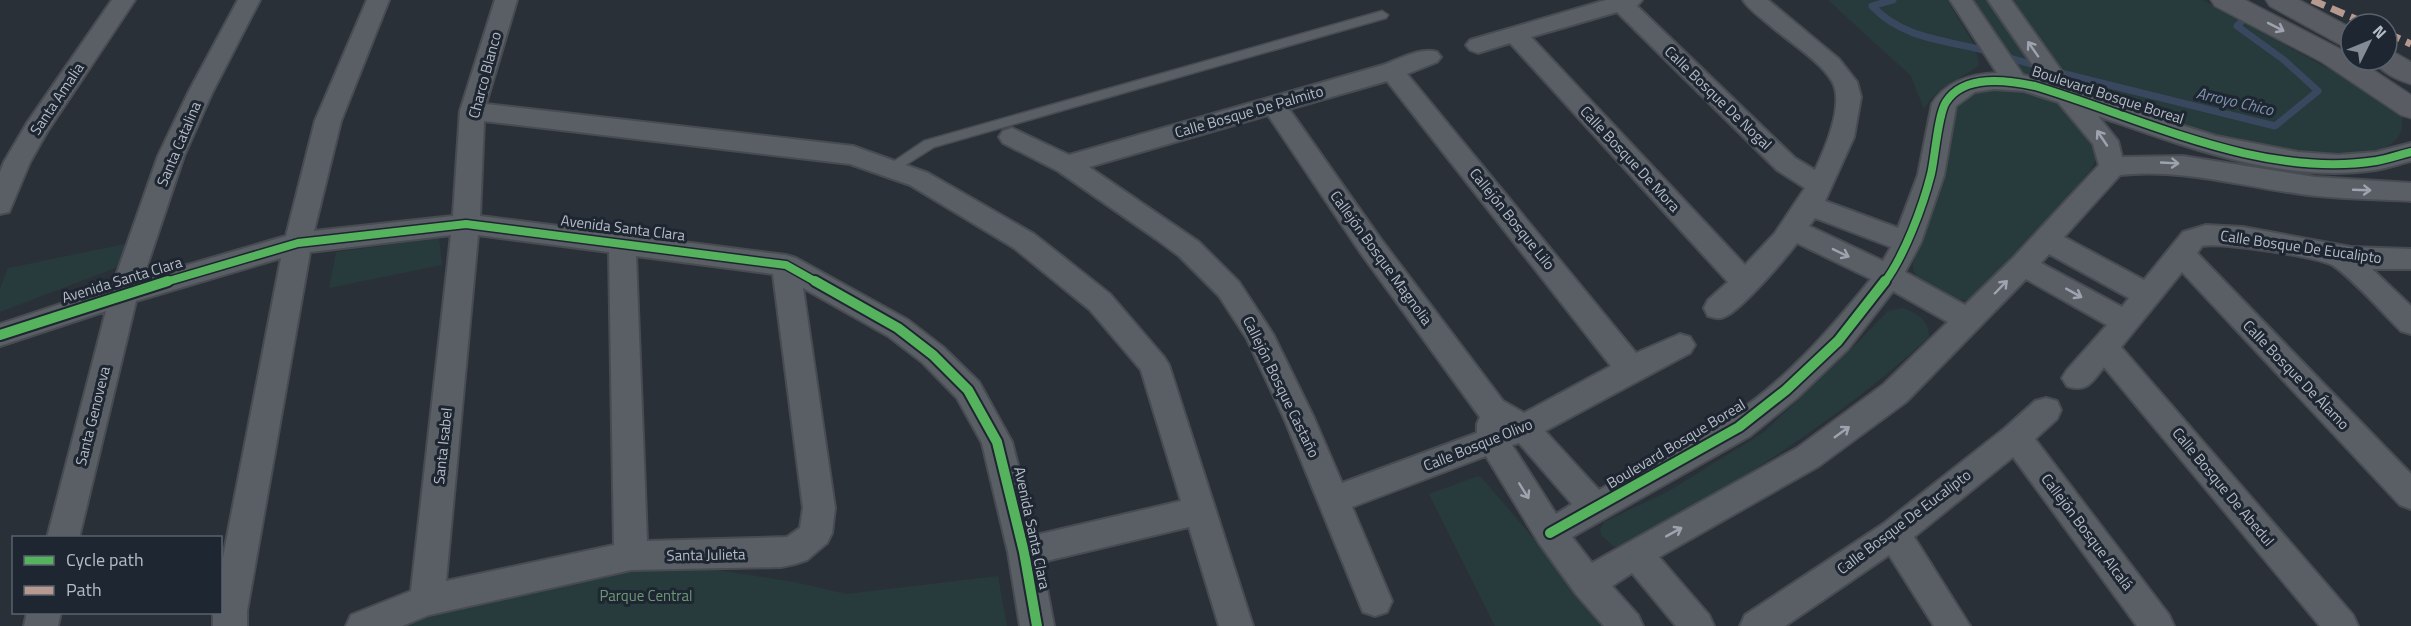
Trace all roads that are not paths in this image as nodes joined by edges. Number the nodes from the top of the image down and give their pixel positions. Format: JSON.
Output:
{"nodes":[{"id":1,"x":124,"y":0,"type":"edge"},
{"id":2,"x":249,"y":0,"type":"edge"},
{"id":3,"x":378,"y":0,"type":"edge"},
{"id":4,"x":506,"y":0,"type":"edge"},
{"id":5,"x":1754,"y":0,"type":"edge"},
{"id":6,"x":1961,"y":0,"type":"edge"},
{"id":7,"x":1999,"y":0,"type":"edge"},
{"id":8,"x":2224,"y":0,"type":"edge"},
{"id":9,"x":2278,"y":0,"type":"edge"},
{"id":10,"x":1626,"y":1,"type":"edge"},
{"id":11,"x":1382,"y":15,"type":"dead end"},
{"id":12,"x":1516,"y":35,"type":"junction"},
{"id":13,"x":2339,"y":43,"type":"edge"},
{"id":14,"x":1478,"y":45,"type":"dead end"},
{"id":15,"x":2339,"y":45,"type":"edge"},
{"id":16,"x":1429,"y":57,"type":"dead end"},
{"id":17,"x":1392,"y":70,"type":"junction"},
{"id":18,"x":2372,"y":72,"type":"edge"},
{"id":19,"x":2015,"y":81,"type":"junction"},
{"id":20,"x":2067,"y":97,"type":"junction"},
{"id":21,"x":1273,"y":104,"type":"junction"},
{"id":22,"x":2411,"y":108,"type":"edge"},
{"id":23,"x":472,"y":111,"type":"junction"},
{"id":24,"x":1012,"y":137,"type":"dead end"},
{"id":25,"x":2411,"y":152,"type":"edge"},
{"id":26,"x":1067,"y":165,"type":"junction"},
{"id":27,"x":2112,"y":167,"type":"junction"},
{"id":28,"x":891,"y":168,"type":"junction"},
{"id":29,"x":2411,"y":192,"type":"edge"},
{"id":30,"x":1814,"y":195,"type":"junction"},
{"id":31,"x":0,"y":205,"type":"edge"},
{"id":32,"x":466,"y":224,"type":"junction"},
{"id":33,"x":1793,"y":230,"type":"junction"},
{"id":34,"x":2046,"y":240,"type":"junction"},
{"id":35,"x":1907,"y":242,"type":"junction"},
{"id":36,"x":298,"y":243,"type":"junction"},
{"id":37,"x":622,"y":243,"type":"junction"},
{"id":38,"x":2181,"y":254,"type":"junction"},
{"id":39,"x":2341,"y":256,"type":"junction"},
{"id":40,"x":2411,"y":260,"type":"edge"},
{"id":41,"x":786,"y":265,"type":"junction"},
{"id":42,"x":2023,"y":265,"type":"junction"},
{"id":43,"x":1889,"y":276,"type":"junction"},
{"id":44,"x":1745,"y":282,"type":"junction"},
{"id":45,"x":124,"y":294,"type":"junction"},
{"id":46,"x":2148,"y":295,"type":"junction"},
{"id":47,"x":1718,"y":308,"type":"dead end"},
{"id":48,"x":1969,"y":320,"type":"junction"},
{"id":49,"x":2126,"y":322,"type":"junction"},
{"id":50,"x":2411,"y":323,"type":"edge"},
{"id":51,"x":0,"y":335,"type":"edge"},
{"id":52,"x":1680,"y":345,"type":"dead end"},
{"id":53,"x":2105,"y":348,"type":"junction"},
{"id":54,"x":1631,"y":369,"type":"junction"},
{"id":55,"x":2077,"y":378,"type":"dead end"},
{"id":56,"x":1492,"y":410,"type":"junction"},
{"id":57,"x":2046,"y":410,"type":"dead end"},
{"id":58,"x":1524,"y":428,"type":"junction"},
{"id":59,"x":2016,"y":437,"type":"junction"},
{"id":60,"x":1493,"y":441,"type":"junction"},
{"id":61,"x":2411,"y":495,"type":"edge"},
{"id":62,"x":1334,"y":500,"type":"junction"},
{"id":63,"x":1596,"y":509,"type":"junction"},
{"id":64,"x":1201,"y":510,"type":"junction"},
{"id":65,"x":1550,"y":533,"type":"junction"},
{"id":66,"x":1894,"y":534,"type":"junction"},
{"id":67,"x":63,"y":536,"type":"edge"},
{"id":68,"x":1024,"y":552,"type":"junction"},
{"id":69,"x":1636,"y":553,"type":"junction"},
{"id":70,"x":631,"y":556,"type":"junction"},
{"id":71,"x":1588,"y":583,"type":"junction"},
{"id":72,"x":427,"y":600,"type":"junction"},
{"id":73,"x":1375,"y":601,"type":"dead end"},
{"id":74,"x":1760,"y":625,"type":"edge"},
{"id":75,"x":230,"y":626,"type":"edge"},
{"id":76,"x":363,"y":626,"type":"edge"},
{"id":77,"x":1037,"y":626,"type":"edge"},
{"id":78,"x":1236,"y":626,"type":"edge"},
{"id":79,"x":1626,"y":626,"type":"edge"},
{"id":80,"x":1697,"y":626,"type":"edge"},
{"id":81,"x":1953,"y":626,"type":"edge"},
{"id":82,"x":2157,"y":626,"type":"edge"},
{"id":83,"x":2341,"y":626,"type":"edge"}],
"edges":[{"from":1,"to":31,"type":"street","name":"Santa Amalia"},
{"from":2,"to":45,"type":"street","name":"Santa Catalina"},
{"from":3,"to":36,"type":"street"},
{"from":4,"to":23,"type":"street","name":"Charco Blanco"},
{"from":5,"to":30,"type":"street"},
{"from":6,"to":19,"type":"street"},
{"from":20,"to":7,"type":"street","one_way":true},
{"from":8,"to":15,"type":"street","one_way":true},
{"from":9,"to":13,"type":"street"},
{"from":10,"to":12,"type":"street"},
{"from":10,"to":30,"type":"street","name":"Calle Bosque De Nogal"},
{"from":11,"to":28,"type":"lane"},
{"from":12,"to":14,"type":"street"},
{"from":12,"to":44,"type":"street","name":"Calle Bosque De Mora"},
{"from":16,"to":17,"type":"street","name":"Calle Bosque De Palmito"},
{"from":17,"to":21,"type":"street","name":"Calle Bosque De Palmito"},
{"from":17,"to":54,"type":"street","name":"Callejón Bosque Lilo"},
{"from":18,"to":22,"type":"street"},
{"from":19,"to":20,"type":"street","name":"Boulevard Bosque Boreal"},
{"from":19,"to":35,"type":"street","name":"Boulevard Bosque Boreal"},
{"from":20,"to":25,"type":"street","name":"Boulevard Bosque Boreal"},
{"from":27,"to":20,"type":"street","name":"Boulevard Bosque Boreal","one_way":true},
{"from":21,"to":26,"type":"street","name":"Calle Bosque De Palmito"},
{"from":21,"to":56,"type":"street","name":"Callejón Bosque Magnolia"},
{"from":23,"to":28,"type":"street"},
{"from":23,"to":32,"type":"street","name":"Charco Blanco"},
{"from":24,"to":26,"type":"street","name":"Callejón Bosque Castaño"},
{"from":26,"to":62,"type":"street","name":"Callejón Bosque Castaño"},
{"from":27,"to":29,"type":"street","one_way":true},
{"from":27,"to":34,"type":"street"},
{"from":28,"to":64,"type":"street"},
{"from":30,"to":33,"type":"street"},
{"from":30,"to":35,"type":"street","name":"Calle Bosque De Nogal"},
{"from":32,"to":36,"type":"street","name":"Avenida Santa Clara"},
{"from":32,"to":37,"type":"street","name":"Avenida Santa Clara"},
{"from":32,"to":72,"type":"street","name":"Santa Isabel"},
{"from":33,"to":43,"type":"street","one_way":true},
{"from":33,"to":44,"type":"street"},
{"from":34,"to":42,"type":"street"},
{"from":34,"to":46,"type":"street"},
{"from":35,"to":43,"type":"street","name":"Boulevard Bosque Boreal"},
{"from":36,"to":45,"type":"street","name":"Avenida Santa Clara"},
{"from":36,"to":75,"type":"street"},
{"from":37,"to":41,"type":"street","name":"Avenida Santa Clara"},
{"from":37,"to":70,"type":"street"},
{"from":38,"to":39,"type":"street","name":"Calle Bosque De Eucalipto"},
{"from":38,"to":46,"type":"street","name":"Calle Bosque De Eucalipto"},
{"from":38,"to":61,"type":"street","name":"Calle Bosque De Álamo"},
{"from":39,"to":40,"type":"street","name":"Calle Bosque De Eucalipto"},
{"from":39,"to":50,"type":"street"},
{"from":41,"to":68,"type":"street","name":"Avenida Santa Clara"},
{"from":41,"to":70,"type":"street","name":"Santa Julieta"},
{"from":48,"to":42,"type":"street","one_way":true},
{"from":42,"to":49,"type":"street","one_way":true},
{"from":43,"to":48,"type":"street"},
{"from":43,"to":63,"type":"street","name":"Boulevard Bosque Boreal"},
{"from":44,"to":47,"type":"street"},
{"from":45,"to":51,"type":"street","name":"Avenida Santa Clara"},
{"from":45,"to":67,"type":"street","name":"Santa Genoveva"},
{"from":46,"to":49,"type":"street","name":"Calle Bosque De Eucalipto"},
{"from":69,"to":48,"type":"street","one_way":true},
{"from":49,"to":53,"type":"street","name":"Calle Bosque De Eucalipto"},
{"from":52,"to":54,"type":"street","name":"Calle Bosque Olivo"},
{"from":53,"to":55,"type":"street","name":"Calle Bosque De Eucalipto"},
{"from":53,"to":83,"type":"street","name":"Calle Bosque De Abedul"},
{"from":54,"to":58,"type":"street","name":"Calle Bosque Olivo"},
{"from":56,"to":58,"type":"street","name":"Callejón Bosque Magnolia"},
{"from":56,"to":60,"type":"street"},
{"from":57,"to":59,"type":"street","name":"Calle Bosque De Eucalipto"},
{"from":58,"to":60,"type":"street","name":"Calle Bosque Olivo"},
{"from":58,"to":63,"type":"street","name":"Callejón Bosque Magnolia"},
{"from":59,"to":66,"type":"street","name":"Calle Bosque De Eucalipto"},
{"from":59,"to":82,"type":"street","name":"Callejón Bosque Alcalá"},
{"from":60,"to":62,"type":"street","name":"Calle Bosque Olivo"},
{"from":60,"to":65,"type":"street","one_way":true},
{"from":62,"to":73,"type":"street","name":"Callejón Bosque Castaño"},
{"from":63,"to":65,"type":"street","name":"Boulevard Bosque Boreal"},
{"from":64,"to":68,"type":"street"},
{"from":64,"to":78,"type":"street"},
{"from":65,"to":71,"type":"street"},
{"from":66,"to":74,"type":"street","name":"Calle Bosque De Eucalipto"},
{"from":66,"to":81,"type":"street"},
{"from":68,"to":77,"type":"street","name":"Avenida Santa Clara"},
{"from":69,"to":71,"type":"street"},
{"from":69,"to":80,"type":"street"},
{"from":70,"to":72,"type":"street"},
{"from":71,"to":79,"type":"street"},
{"from":72,"to":76,"type":"street"}]}
